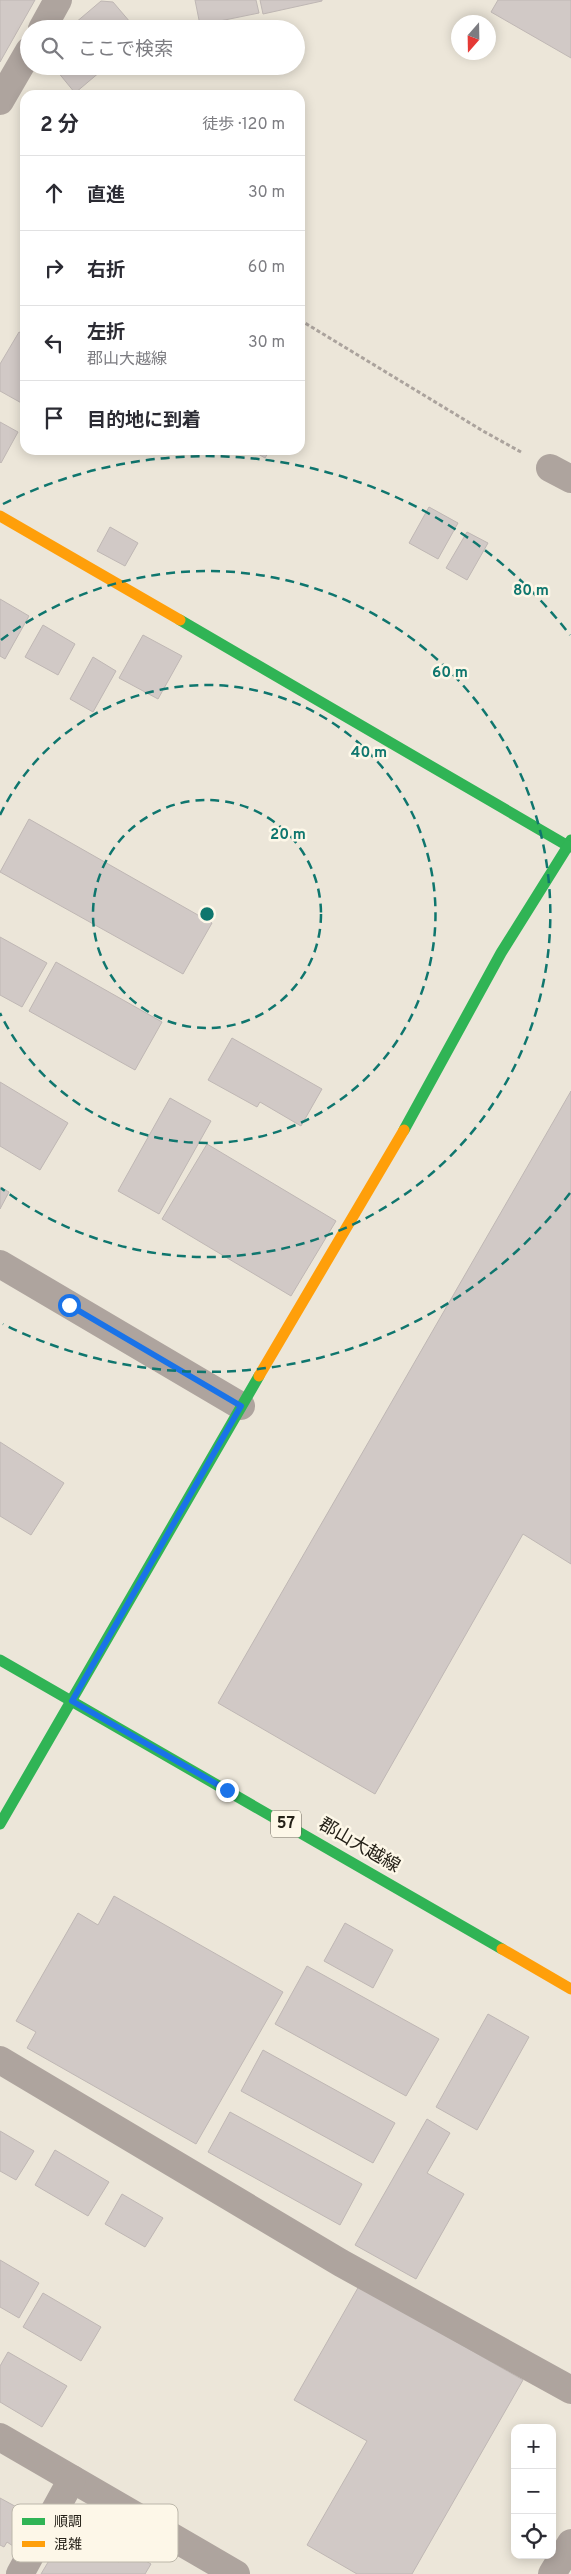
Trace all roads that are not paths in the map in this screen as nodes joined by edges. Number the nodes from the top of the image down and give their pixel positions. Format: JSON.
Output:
{"nodes":[{"id":1,"x":58,"y":0,"type":"edge"},
{"id":2,"x":47,"y":20,"type":"edge"},
{"id":3,"x":20,"y":67,"type":"edge"},
{"id":4,"x":0,"y":101,"type":"edge"},
{"id":5,"x":0,"y":516,"type":"edge"},
{"id":6,"x":570,"y":844,"type":"edge"},
{"id":7,"x":0,"y":1264,"type":"edge"},
{"id":8,"x":241,"y":1406,"type":"junction"},
{"id":9,"x":0,"y":1660,"type":"edge"},
{"id":10,"x":72,"y":1701,"type":"junction"},
{"id":11,"x":0,"y":1824,"type":"edge"},
{"id":12,"x":571,"y":1989,"type":"edge"},
{"id":13,"x":0,"y":2060,"type":"edge"},
{"id":14,"x":571,"y":2390,"type":"edge"},
{"id":15,"x":0,"y":2437,"type":"edge"},
{"id":16,"x":72,"y":2479,"type":"junction"},
{"id":17,"x":58,"y":2504,"type":"edge"},
{"id":18,"x":115,"y":2504,"type":"edge"},
{"id":19,"x":178,"y":2540,"type":"edge"},
{"id":20,"x":571,"y":2543,"type":"edge"},
{"id":21,"x":27,"y":2562,"type":"edge"},
{"id":22,"x":20,"y":2574,"type":"edge"},
{"id":23,"x":236,"y":2574,"type":"edge"},
{"id":24,"x":552,"y":2574,"type":"edge"}],
"edges":[{"from":1,"to":2,"type":"street"},
{"from":3,"to":4,"type":"street"},
{"from":5,"to":6,"type":"street"},
{"from":6,"to":8,"type":"street"},
{"from":7,"to":8,"type":"street"},
{"from":8,"to":10,"type":"street"},
{"from":9,"to":10,"type":"street","name":"郡山大越線","number":"57"},
{"from":10,"to":11,"type":"street"},
{"from":10,"to":12,"type":"street","name":"郡山大越線","number":"57"},
{"from":13,"to":14,"type":"street"},
{"from":15,"to":16,"type":"street"},
{"from":16,"to":17,"type":"street"},
{"from":16,"to":18,"type":"street"},
{"from":19,"to":23,"type":"street"},
{"from":20,"to":24,"type":"street"},
{"from":21,"to":22,"type":"street"}]}
